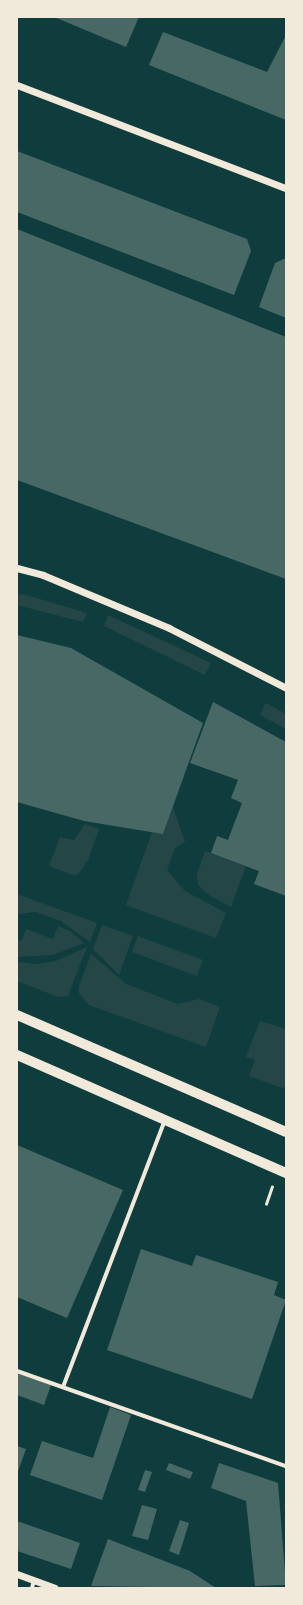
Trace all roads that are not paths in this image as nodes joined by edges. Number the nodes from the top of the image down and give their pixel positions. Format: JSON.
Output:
{"nodes":[{"id":1,"x":17,"y":86,"type":"edge"},
{"id":2,"x":286,"y":188,"type":"edge"},
{"id":3,"x":17,"y":568,"type":"edge"},
{"id":4,"x":286,"y":688,"type":"edge"},
{"id":5,"x":17,"y":1015,"type":"edge"},
{"id":6,"x":17,"y":1055,"type":"edge"},
{"id":7,"x":165,"y":1120,"type":"junction"},
{"id":8,"x":286,"y":1132,"type":"edge"},
{"id":9,"x":286,"y":1173,"type":"edge"},
{"id":10,"x":17,"y":1371,"type":"edge"},
{"id":11,"x":63,"y":1387,"type":"junction"},
{"id":12,"x":286,"y":1466,"type":"edge"},
{"id":13,"x":17,"y":1574,"type":"edge"},
{"id":14,"x":34,"y":1580,"type":"junction"},
{"id":15,"x":32,"y":1588,"type":"edge"},
{"id":16,"x":55,"y":1588,"type":"edge"}],
"edges":[{"from":1,"to":2,"type":"street"},
{"from":3,"to":4,"type":"street"},
{"from":5,"to":8,"type":"main road"},
{"from":6,"to":7,"type":"main road"},
{"from":7,"to":9,"type":"main road"},
{"from":7,"to":11,"type":"street"},
{"from":10,"to":11,"type":"street"},
{"from":11,"to":12,"type":"street"},
{"from":13,"to":14,"type":"street"},
{"from":14,"to":15,"type":"street"},
{"from":14,"to":16,"type":"street"}]}
